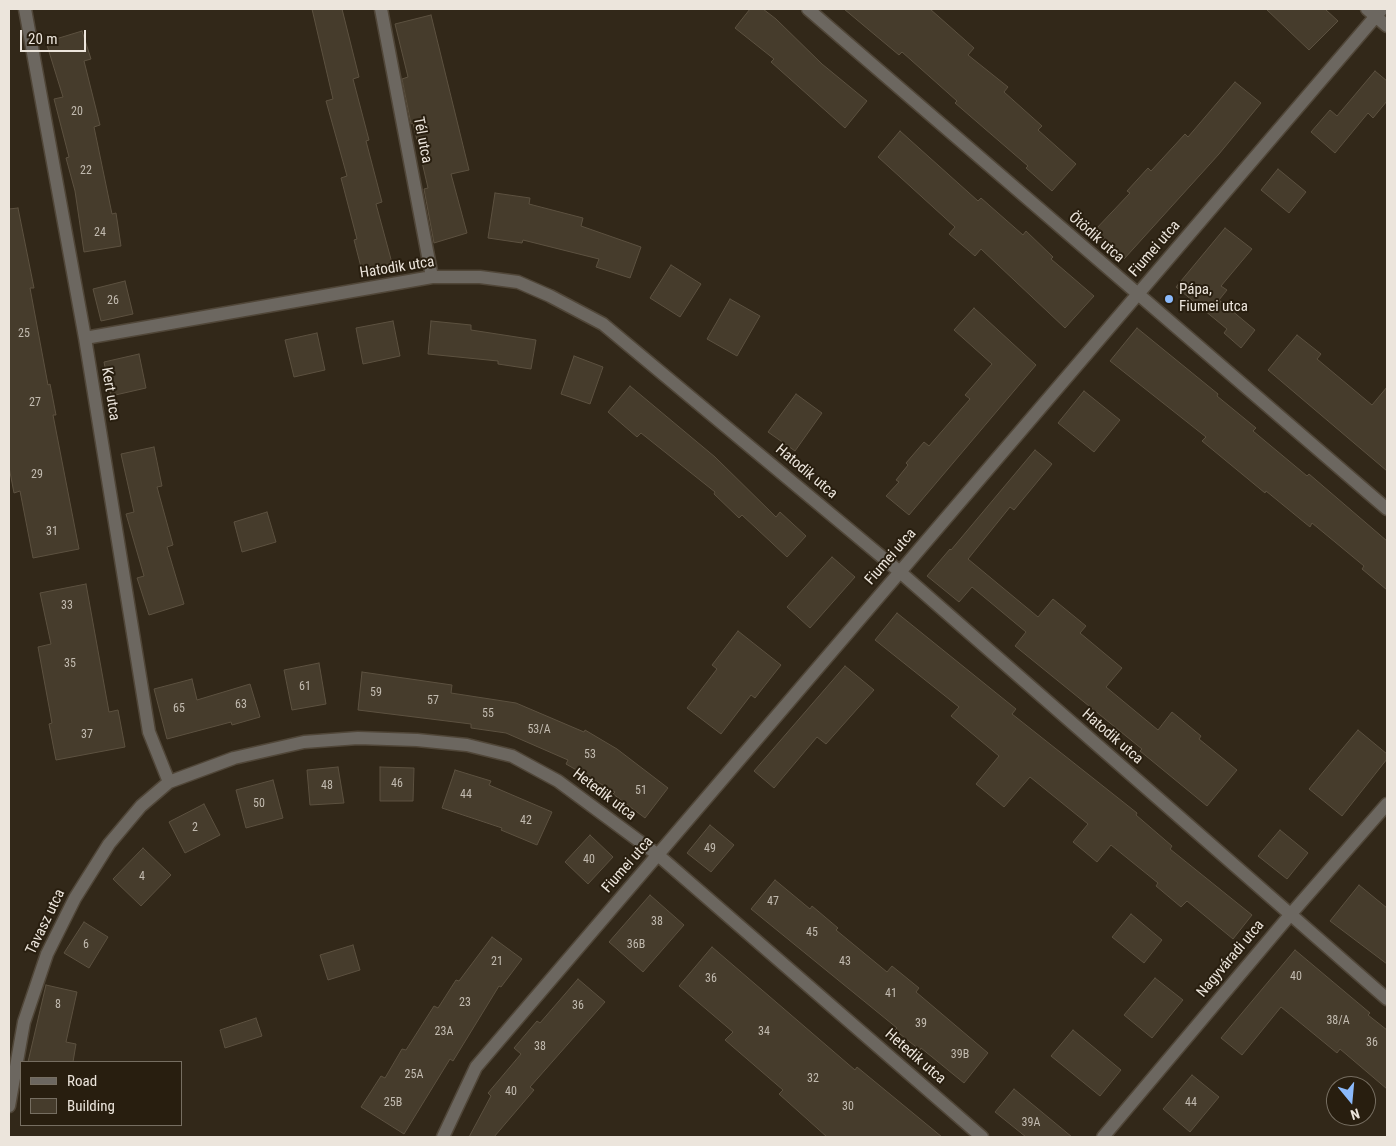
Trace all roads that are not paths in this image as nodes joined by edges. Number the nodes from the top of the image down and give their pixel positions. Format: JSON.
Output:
{"nodes":[{"id":1,"x":25,"y":9,"type":"edge"},
{"id":2,"x":381,"y":9,"type":"edge"},
{"id":3,"x":808,"y":9,"type":"edge"},
{"id":4,"x":1375,"y":11,"type":"edge"},
{"id":5,"x":1387,"y":26,"type":"edge"},
{"id":6,"x":432,"y":277,"type":"junction"},
{"id":7,"x":1137,"y":295,"type":"junction"},
{"id":8,"x":84,"y":338,"type":"junction"},
{"id":9,"x":1387,"y":509,"type":"edge"},
{"id":10,"x":900,"y":572,"type":"junction"},
{"id":11,"x":169,"y":782,"type":"junction"},
{"id":12,"x":1387,"y":804,"type":"edge"},
{"id":13,"x":658,"y":855,"type":"junction"},
{"id":14,"x":1290,"y":915,"type":"junction"},
{"id":15,"x":1387,"y":998,"type":"edge"},
{"id":16,"x":9,"y":1106,"type":"edge"},
{"id":17,"x":443,"y":1137,"type":"edge"},
{"id":18,"x":982,"y":1137,"type":"edge"},
{"id":19,"x":1103,"y":1137,"type":"edge"}],
"edges":[{"from":1,"to":8,"type":"street","name":"Kert utca"},
{"from":2,"to":6,"type":"street","name":"Tél utca"},
{"from":3,"to":7,"type":"street","name":"Ötödik utca"},
{"from":4,"to":5,"type":"street"},
{"from":4,"to":7,"type":"street","name":"Fiumei utca"},
{"from":6,"to":8,"type":"street","name":"Hatodik utca"},
{"from":6,"to":10,"type":"street","name":"Hatodik utca"},
{"from":7,"to":9,"type":"street","name":"Ötödik utca"},
{"from":7,"to":10,"type":"street","name":"Fiumei utca"},
{"from":8,"to":11,"type":"street","name":"Kert utca"},
{"from":10,"to":13,"type":"street","name":"Fiumei utca"},
{"from":10,"to":14,"type":"street","name":"Hatodik utca"},
{"from":11,"to":13,"type":"street","name":"Hetedik utca"},
{"from":11,"to":16,"type":"street","name":"Tavasz utca"},
{"from":12,"to":14,"type":"street","name":"Nagyváradi utca"},
{"from":13,"to":17,"type":"street","name":"Fiumei utca"},
{"from":13,"to":18,"type":"street","name":"Hetedik utca"},
{"from":14,"to":15,"type":"street","name":"Hatodik utca"},
{"from":14,"to":19,"type":"street","name":"Nagyváradi utca"}]}
